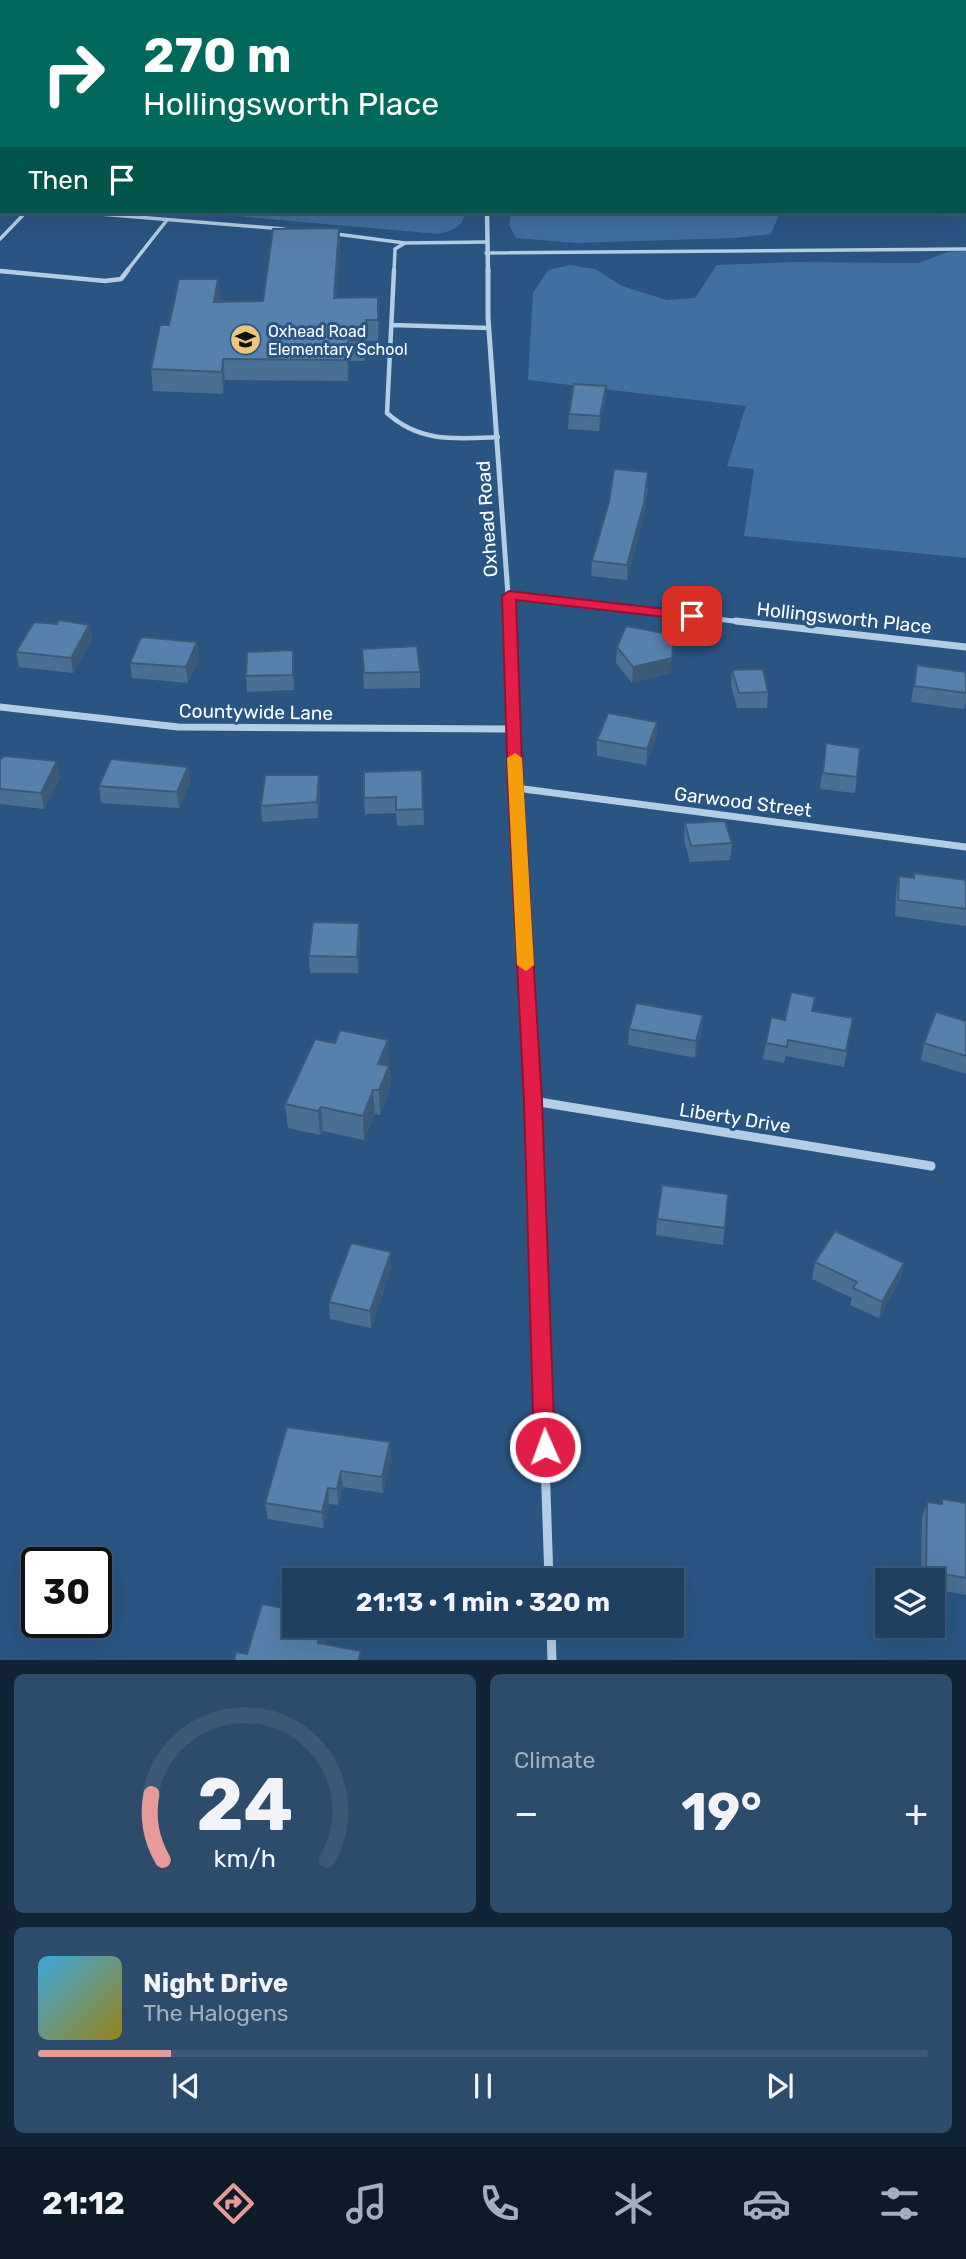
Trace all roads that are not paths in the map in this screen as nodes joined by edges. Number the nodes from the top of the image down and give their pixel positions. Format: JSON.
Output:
{"nodes":[{"id":1,"x":24,"y":214,"type":"edge"},
{"id":2,"x":98,"y":214,"type":"edge"},
{"id":3,"x":487,"y":214,"type":"edge"},
{"id":4,"x":167,"y":220,"type":"junction"},
{"id":5,"x":286,"y":229,"type":"edge"},
{"id":6,"x":325,"y":233,"type":"edge"},
{"id":7,"x":0,"y":239,"type":"edge"},
{"id":8,"x":486,"y":242,"type":"junction"},
{"id":9,"x":405,"y":243,"type":"junction"},
{"id":10,"x":966,"y":249,"type":"edge"},
{"id":11,"x":486,"y":253,"type":"junction"},
{"id":12,"x":0,"y":271,"type":"edge"},
{"id":13,"x":393,"y":325,"type":"junction"},
{"id":14,"x":489,"y":328,"type":"junction"},
{"id":15,"x":498,"y":437,"type":"junction"},
{"id":16,"x":509,"y":596,"type":"junction"},
{"id":17,"x":966,"y":647,"type":"edge"},
{"id":18,"x":0,"y":708,"type":"edge"},
{"id":19,"x":514,"y":729,"type":"junction"},
{"id":20,"x":516,"y":788,"type":"junction"},
{"id":21,"x":966,"y":847,"type":"edge"},
{"id":22,"x":533,"y":1101,"type":"junction"},
{"id":23,"x":931,"y":1166,"type":"dead end"},
{"id":24,"x":549,"y":1568,"type":"edge"},
{"id":25,"x":551,"y":1638,"type":"edge"},
{"id":26,"x":552,"y":1660,"type":"edge"}],
"edges":[{"from":1,"to":7,"type":"lane"},
{"from":2,"to":4,"type":"lane"},
{"from":3,"to":8,"type":"street","name":"Oxhead Road"},
{"from":4,"to":5,"type":"lane"},
{"from":4,"to":12,"type":"lane"},
{"from":6,"to":9,"type":"lane"},
{"from":8,"to":9,"type":"lane"},
{"from":8,"to":11,"type":"street","name":"Oxhead Road"},
{"from":9,"to":13,"type":"lane"},
{"from":10,"to":11,"type":"lane"},
{"from":11,"to":14,"type":"street","name":"Oxhead Road"},
{"from":13,"to":14,"type":"lane"},
{"from":13,"to":15,"type":"lane"},
{"from":14,"to":15,"type":"street","name":"Oxhead Road"},
{"from":15,"to":16,"type":"street","name":"Oxhead Road"},
{"from":16,"to":17,"type":"street","name":"Hollingsworth Place"},
{"from":16,"to":19,"type":"street","name":"Oxhead Road"},
{"from":18,"to":19,"type":"street","name":"Countywide Lane"},
{"from":19,"to":20,"type":"street","name":"Oxhead Road"},
{"from":20,"to":21,"type":"street","name":"Garwood Street"},
{"from":20,"to":22,"type":"street","name":"Oxhead Road"},
{"from":22,"to":23,"type":"street","name":"Liberty Drive"},
{"from":22,"to":24,"type":"street","name":"Oxhead Road"},
{"from":25,"to":26,"type":"street"}]}
